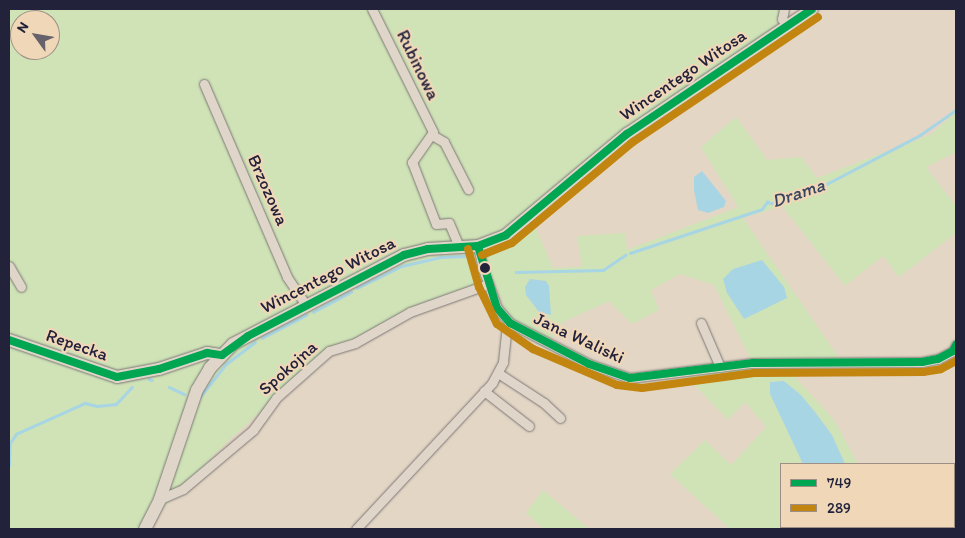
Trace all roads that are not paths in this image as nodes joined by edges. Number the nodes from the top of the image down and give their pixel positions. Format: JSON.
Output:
{"nodes":[{"id":1,"x":372,"y":9,"type":"edge"},
{"id":2,"x":784,"y":9,"type":"edge"},
{"id":3,"x":812,"y":9,"type":"edge"},
{"id":4,"x":786,"y":26,"type":"junction"},
{"id":5,"x":204,"y":84,"type":"dead end"},
{"id":6,"x":432,"y":136,"type":"junction"},
{"id":7,"x":468,"y":189,"type":"dead end"},
{"id":8,"x":478,"y":246,"type":"junction"},
{"id":9,"x":458,"y":247,"type":"junction"},
{"id":10,"x":9,"y":266,"type":"edge"},
{"id":11,"x":488,"y":284,"type":"junction"},
{"id":12,"x":21,"y":287,"type":"dead end"},
{"id":13,"x":306,"y":306,"type":"junction"},
{"id":14,"x":510,"y":323,"type":"junction"},
{"id":15,"x":701,"y":323,"type":"dead end"},
{"id":16,"x":9,"y":340,"type":"edge"},
{"id":17,"x":955,"y":350,"type":"edge"},
{"id":18,"x":222,"y":354,"type":"junction"},
{"id":19,"x":720,"y":368,"type":"junction"},
{"id":20,"x":498,"y":373,"type":"junction"},
{"id":21,"x":484,"y":391,"type":"junction"},
{"id":22,"x":560,"y":418,"type":"dead end"},
{"id":23,"x":529,"y":426,"type":"dead end"},
{"id":24,"x":160,"y":499,"type":"junction"},
{"id":25,"x":145,"y":529,"type":"edge"},
{"id":26,"x":356,"y":529,"type":"edge"}],
"edges":[{"from":1,"to":6,"type":"street","name":"Rubinowa"},
{"from":2,"to":4,"type":"street"},
{"from":3,"to":4,"type":"street","name":"Wincentego Witosa"},
{"from":4,"to":8,"type":"street","name":"Wincentego Witosa"},
{"from":5,"to":13,"type":"street","name":"Brzozowa"},
{"from":6,"to":7,"type":"street","name":"Rubinowa"},
{"from":6,"to":9,"type":"street"},
{"from":8,"to":9,"type":"street","name":"Wincentego Witosa"},
{"from":8,"to":11,"type":"street","name":"Jana Waliski"},
{"from":9,"to":13,"type":"street","name":"Wincentego Witosa"},
{"from":10,"to":12,"type":"street"},
{"from":11,"to":14,"type":"street","name":"Jana Waliski"},
{"from":11,"to":24,"type":"street","name":"Spokojna"},
{"from":13,"to":18,"type":"street","name":"Wincentego Witosa"},
{"from":14,"to":19,"type":"street","name":"Jana Waliski"},
{"from":14,"to":20,"type":"street"},
{"from":15,"to":19,"type":"street"},
{"from":16,"to":18,"type":"street","name":"Repecka"},
{"from":17,"to":19,"type":"street","name":"Jana Waliski"},
{"from":18,"to":24,"type":"street","name":"Wincentego Witosa"},
{"from":20,"to":21,"type":"street"},
{"from":20,"to":22,"type":"street"},
{"from":21,"to":23,"type":"street"},
{"from":21,"to":26,"type":"street"},
{"from":24,"to":25,"type":"street","name":"Wincentego Witosa"}]}
